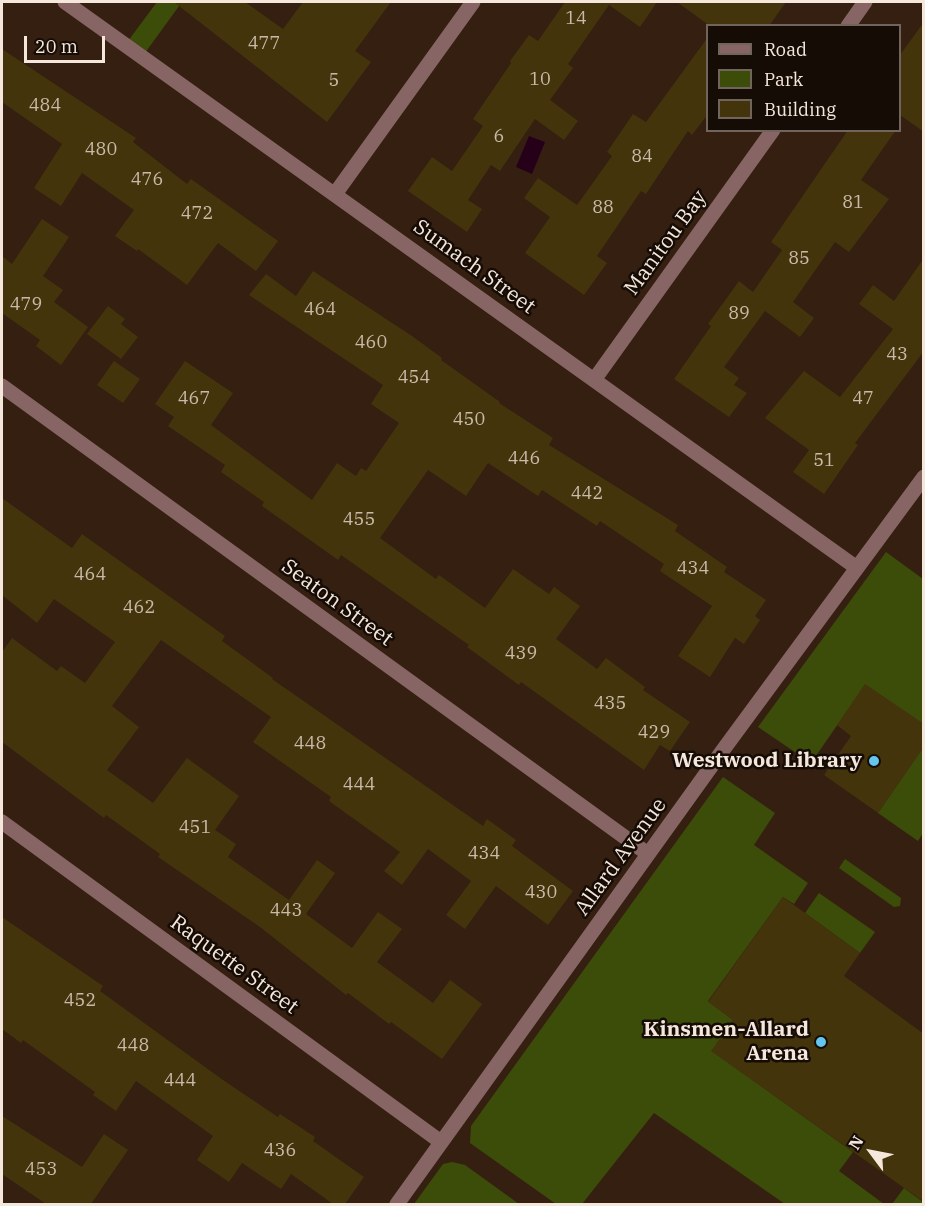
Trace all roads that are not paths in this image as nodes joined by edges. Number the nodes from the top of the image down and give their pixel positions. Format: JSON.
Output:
{"nodes":[{"id":1,"x":65,"y":2,"type":"edge"},
{"id":2,"x":473,"y":2,"type":"edge"},
{"id":3,"x":865,"y":2,"type":"edge"},
{"id":4,"x":849,"y":24,"type":"edge"},
{"id":5,"x":772,"y":132,"type":"edge"},
{"id":6,"x":335,"y":194,"type":"junction"},
{"id":7,"x":594,"y":380,"type":"junction"},
{"id":8,"x":2,"y":386,"type":"edge"},
{"id":9,"x":924,"y":477,"type":"edge"},
{"id":10,"x":857,"y":568,"type":"junction"},
{"id":11,"x":2,"y":822,"type":"edge"},
{"id":12,"x":648,"y":854,"type":"junction"},
{"id":13,"x":441,"y":1142,"type":"junction"},
{"id":14,"x":397,"y":1204,"type":"edge"}],
"edges":[{"from":1,"to":6,"type":"street","name":"Sumach Street"},
{"from":2,"to":6,"type":"street"},
{"from":3,"to":4,"type":"street"},
{"from":5,"to":7,"type":"street","name":"Manitou Bay"},
{"from":6,"to":7,"type":"street","name":"Sumach Street"},
{"from":7,"to":10,"type":"street","name":"Sumach Street"},
{"from":8,"to":12,"type":"street","name":"Seaton Street"},
{"from":9,"to":10,"type":"street","name":"Allard Avenue"},
{"from":10,"to":12,"type":"street","name":"Allard Avenue"},
{"from":11,"to":13,"type":"street","name":"Raquette Street"},
{"from":12,"to":13,"type":"street","name":"Allard Avenue"},
{"from":13,"to":14,"type":"street","name":"Allard Avenue"}]}
